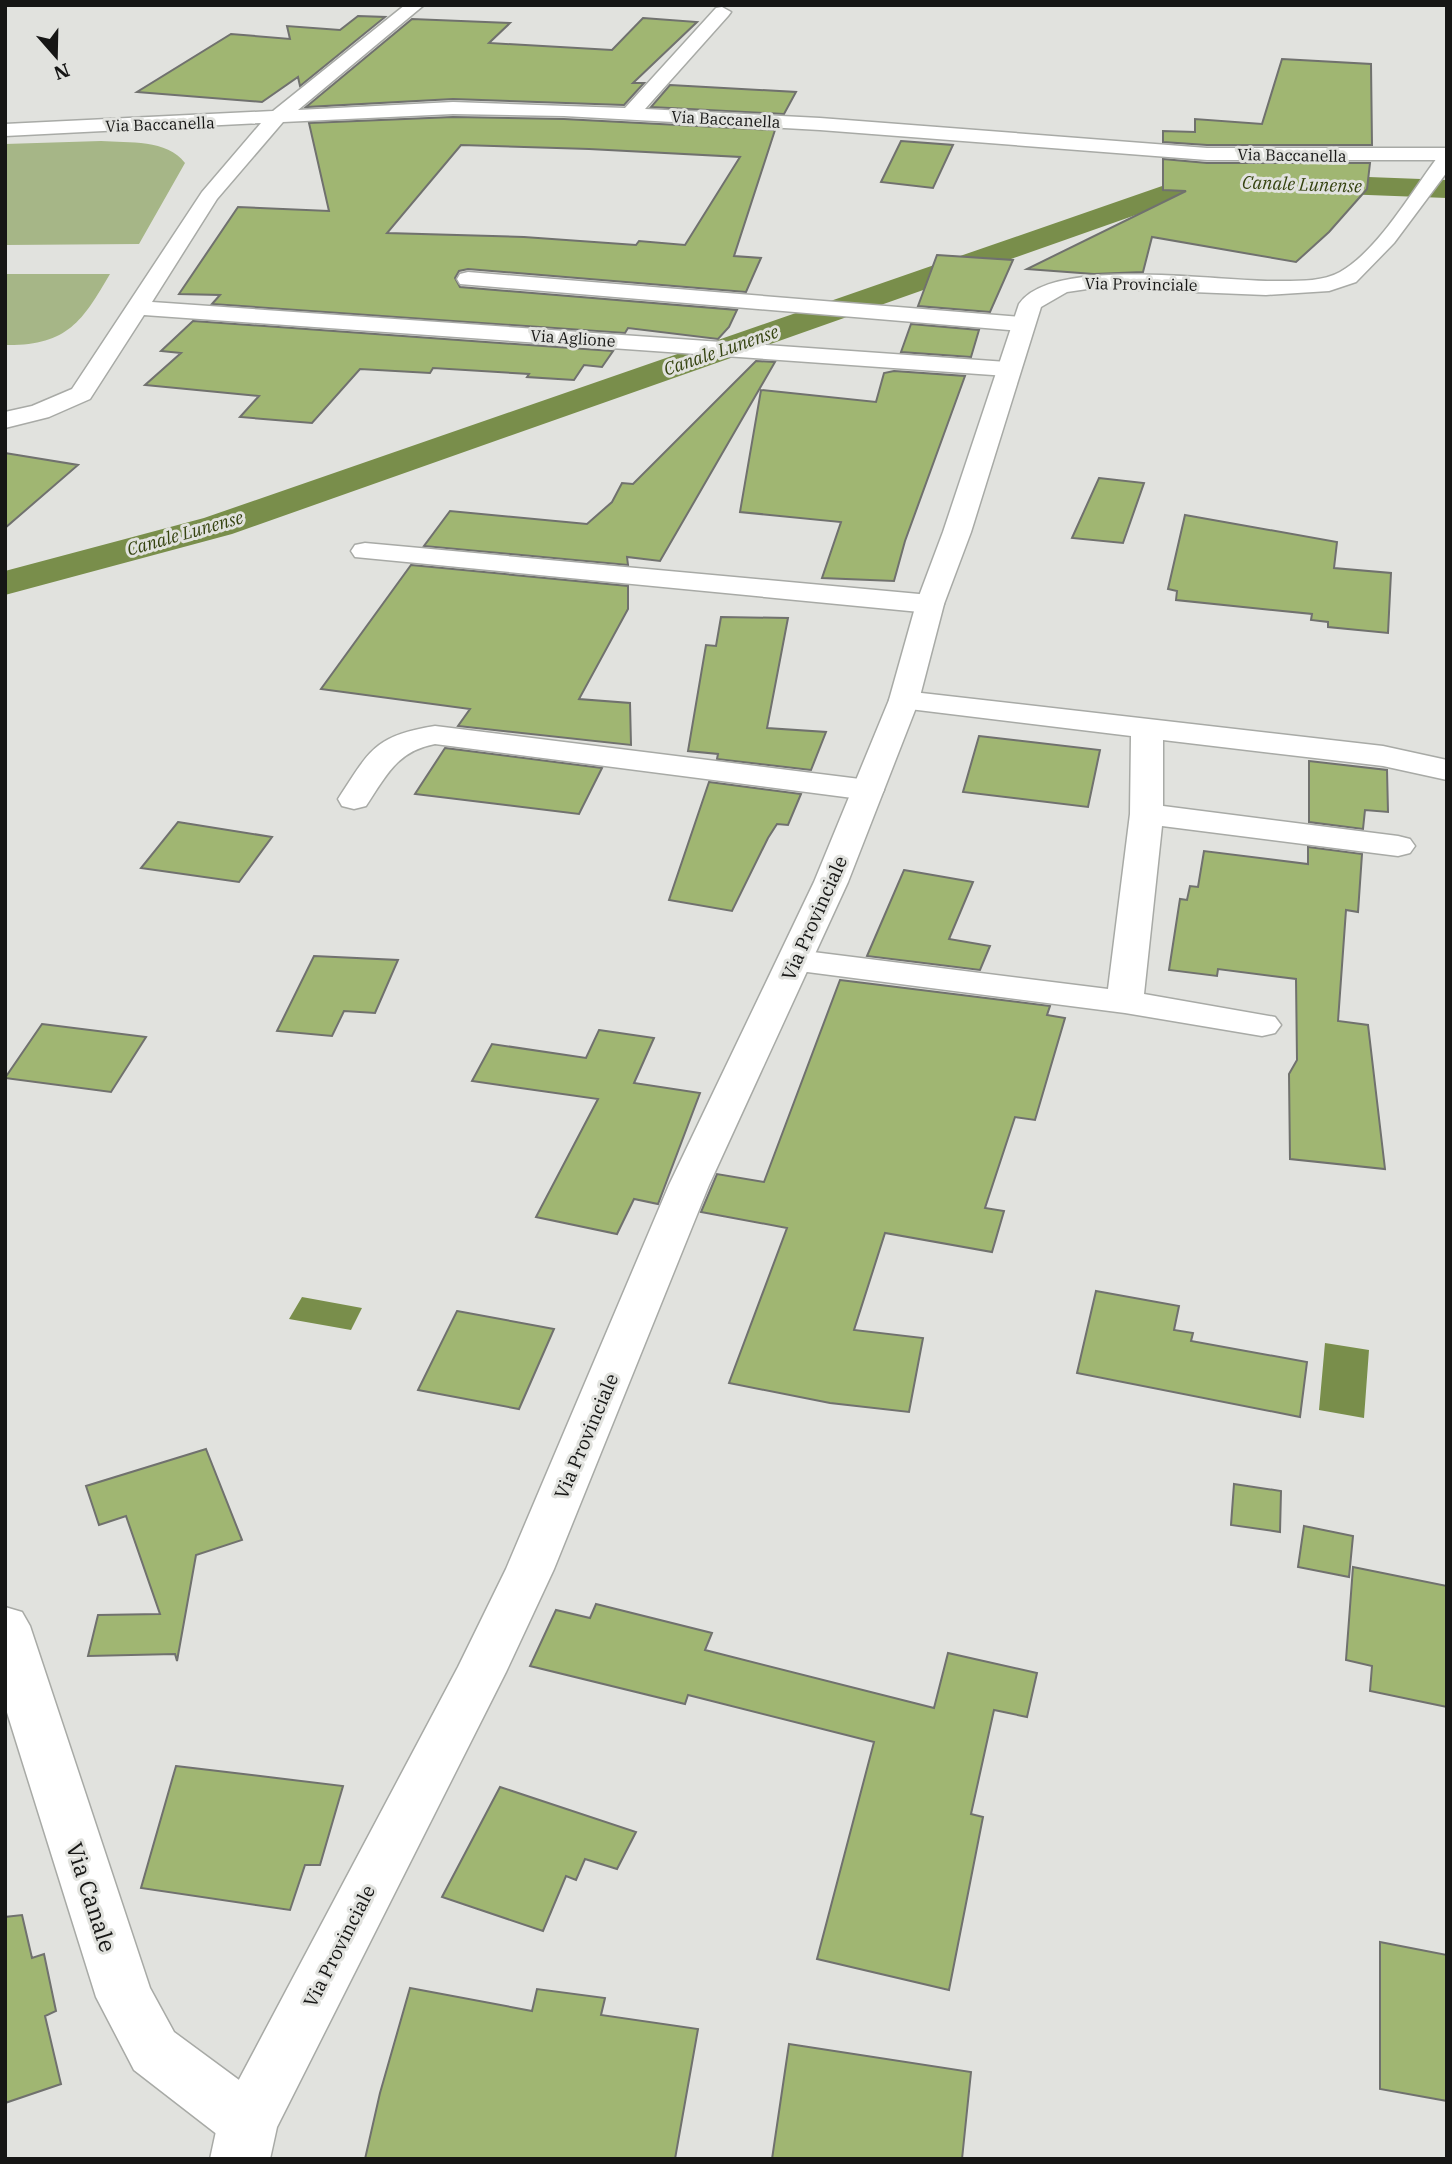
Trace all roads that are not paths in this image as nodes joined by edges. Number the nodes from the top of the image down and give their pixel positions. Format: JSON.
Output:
{"nodes":[{"id":1,"x":416,"y":5,"type":"edge"},
{"id":2,"x":722,"y":12,"type":"dead end"},
{"id":3,"x":630,"y":114,"type":"junction"},
{"id":4,"x":275,"y":119,"type":"junction"},
{"id":5,"x":5,"y":131,"type":"edge"},
{"id":6,"x":1447,"y":156,"type":"edge"},
{"id":7,"x":468,"y":279,"type":"dead end"},
{"id":8,"x":139,"y":308,"type":"junction"},
{"id":9,"x":1021,"y":324,"type":"junction"},
{"id":10,"x":1007,"y":369,"type":"junction"},
{"id":11,"x":5,"y":420,"type":"edge"},
{"id":12,"x":365,"y":551,"type":"dead end"},
{"id":13,"x":930,"y":604,"type":"junction"},
{"id":14,"x":904,"y":700,"type":"junction"},
{"id":15,"x":1147,"y":727,"type":"junction"},
{"id":16,"x":1447,"y":770,"type":"edge"},
{"id":17,"x":868,"y":790,"type":"junction"},
{"id":18,"x":354,"y":799,"type":"dead end"},
{"id":19,"x":1147,"y":814,"type":"junction"},
{"id":20,"x":1398,"y":846,"type":"dead end"},
{"id":21,"x":796,"y":961,"type":"junction"},
{"id":22,"x":1125,"y":1002,"type":"junction"},
{"id":23,"x":1262,"y":1025,"type":"dead end"},
{"id":24,"x":5,"y":1626,"type":"edge"},
{"id":25,"x":244,"y":2141,"type":"edge"}],
"edges":[{"from":1,"to":4,"type":"street"},
{"from":2,"to":3,"type":"street"},
{"from":3,"to":4,"type":"street","name":"Via Baccanella"},
{"from":3,"to":6,"type":"street","name":"Via Baccanella"},
{"from":4,"to":5,"type":"street","name":"Via Baccanella"},
{"from":4,"to":8,"type":"street"},
{"from":6,"to":9,"type":"street","name":"Via Provinciale"},
{"from":7,"to":9,"type":"street"},
{"from":8,"to":10,"type":"street","name":"Via Aglione"},
{"from":8,"to":11,"type":"street"},
{"from":9,"to":10,"type":"street","name":"Via Provinciale"},
{"from":10,"to":13,"type":"street","name":"Via Provinciale"},
{"from":12,"to":13,"type":"street"},
{"from":13,"to":14,"type":"street","name":"Via Provinciale"},
{"from":14,"to":15,"type":"street"},
{"from":14,"to":17,"type":"street","name":"Via Provinciale"},
{"from":15,"to":16,"type":"street"},
{"from":15,"to":19,"type":"street"},
{"from":17,"to":18,"type":"street"},
{"from":17,"to":21,"type":"street","name":"Via Provinciale"},
{"from":19,"to":20,"type":"street"},
{"from":19,"to":22,"type":"street"},
{"from":21,"to":22,"type":"street"},
{"from":21,"to":25,"type":"street","name":"Via Provinciale"},
{"from":22,"to":23,"type":"street"},
{"from":24,"to":25,"type":"street","name":"Via Canale"}]}
